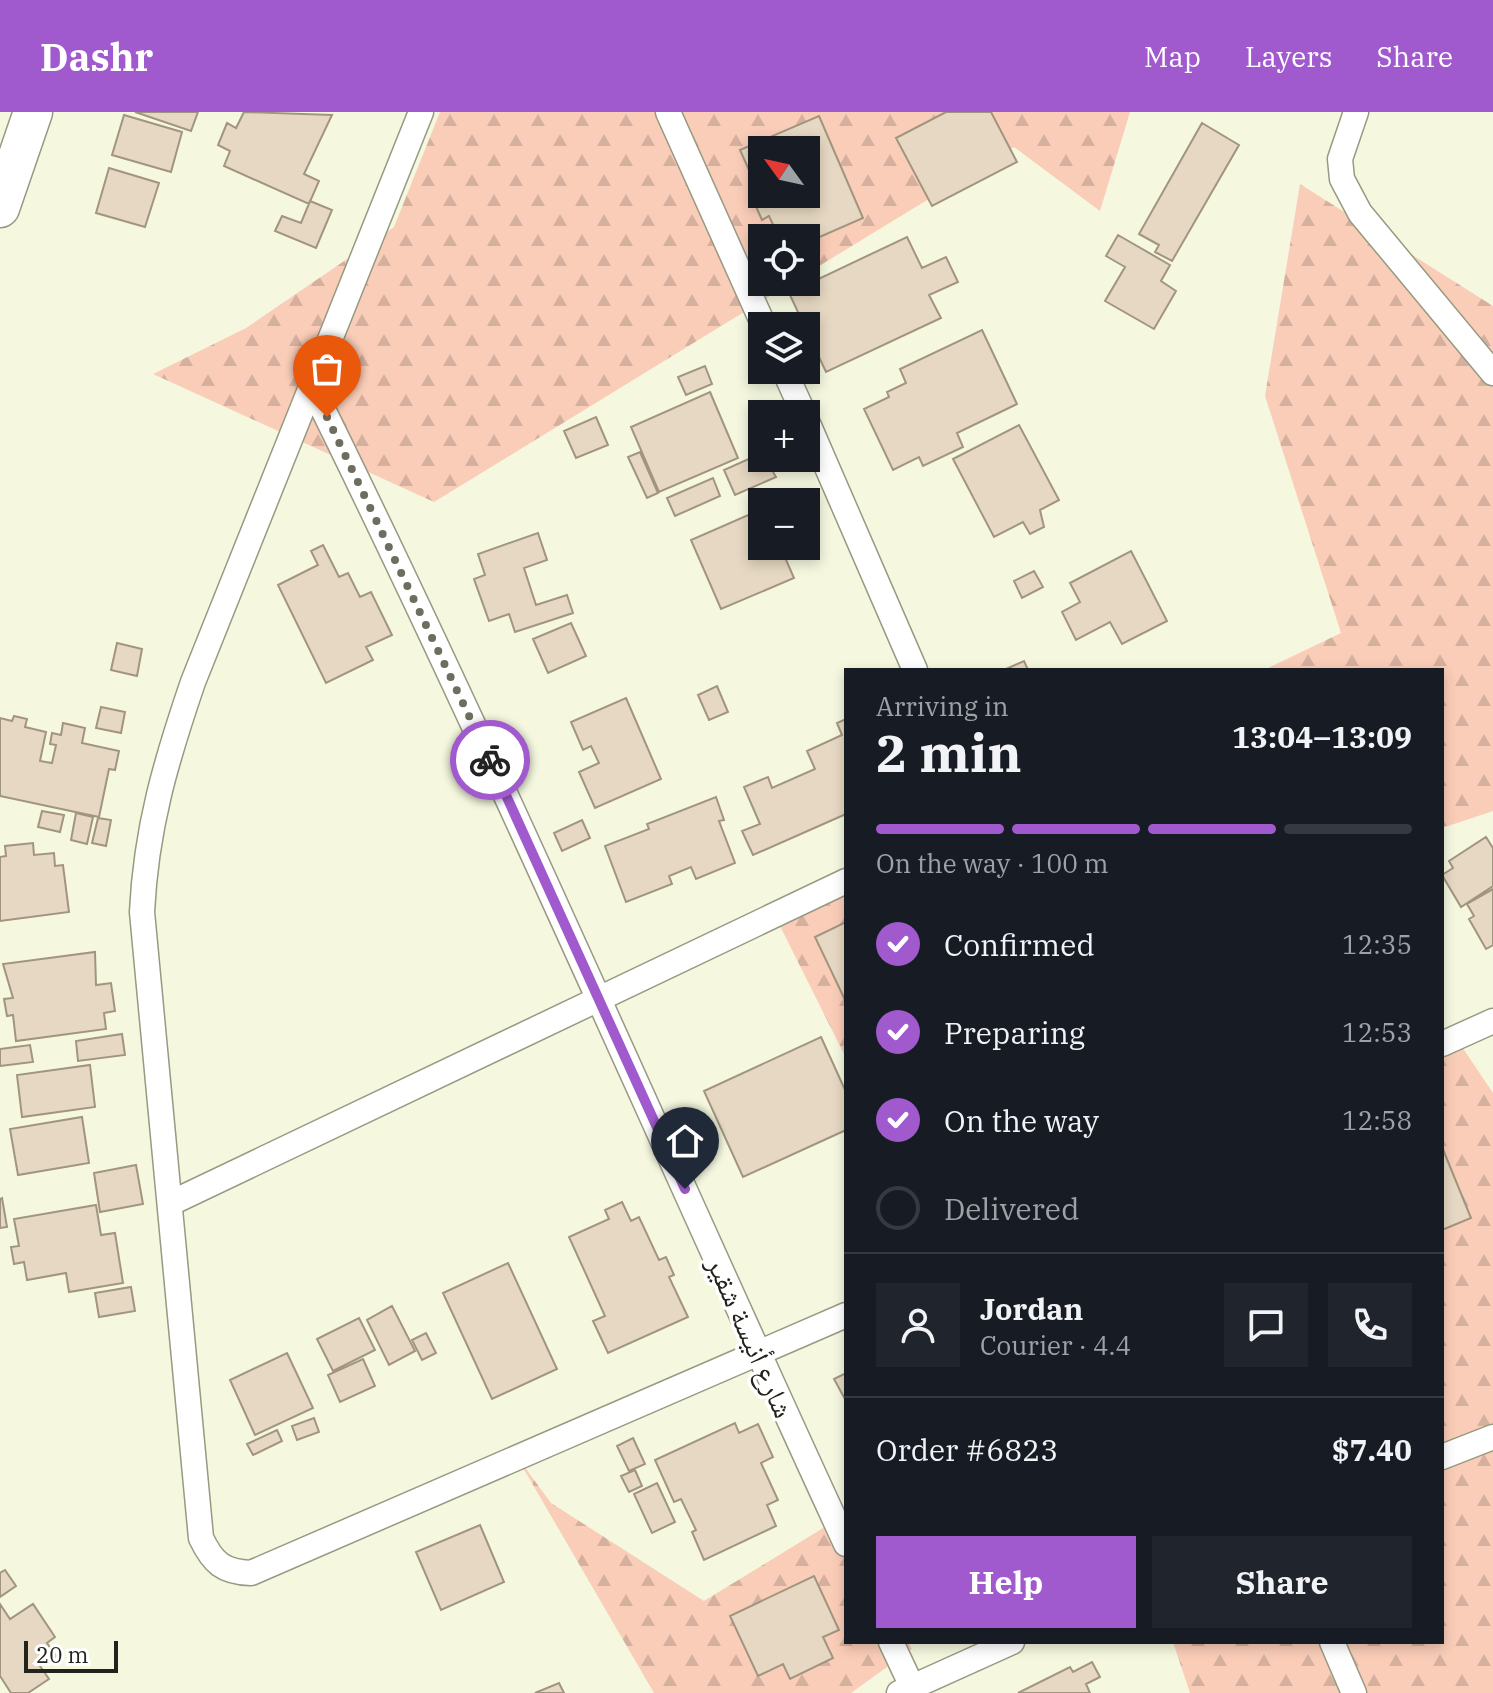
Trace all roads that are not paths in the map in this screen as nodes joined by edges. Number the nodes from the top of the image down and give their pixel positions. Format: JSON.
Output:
{"nodes":[{"id":1,"x":33,"y":112,"type":"edge"},
{"id":2,"x":421,"y":112,"type":"edge"},
{"id":3,"x":668,"y":112,"type":"edge"},
{"id":4,"x":1356,"y":112,"type":"edge"},
{"id":5,"x":0,"y":208,"type":"edge"},
{"id":6,"x":758,"y":312,"type":"edge"},
{"id":7,"x":1493,"y":373,"type":"edge"},
{"id":8,"x":313,"y":389,"type":"junction"},
{"id":9,"x":820,"y":452,"type":"edge"},
{"id":10,"x":914,"y":668,"type":"edge"},
{"id":11,"x":844,"y":882,"type":"edge"},
{"id":12,"x":600,"y":997,"type":"junction"},
{"id":13,"x":1493,"y":1021,"type":"edge"},
{"id":14,"x":1444,"y":1043,"type":"edge"},
{"id":15,"x":171,"y":1203,"type":"junction"},
{"id":16,"x":844,"y":1316,"type":"edge"},
{"id":17,"x":758,"y":1354,"type":"junction"},
{"id":18,"x":1493,"y":1437,"type":"edge"},
{"id":19,"x":1444,"y":1456,"type":"edge"},
{"id":20,"x":844,"y":1540,"type":"edge"},
{"id":21,"x":892,"y":1644,"type":"edge"},
{"id":22,"x":1008,"y":1644,"type":"edge"},
{"id":23,"x":1333,"y":1644,"type":"edge"},
{"id":24,"x":908,"y":1691,"type":"edge"},
{"id":25,"x":1354,"y":1693,"type":"edge"}],
"edges":[{"from":1,"to":5,"type":"main road"},
{"from":2,"to":8,"type":"street"},
{"from":3,"to":6,"type":"street"},
{"from":4,"to":7,"type":"street"},
{"from":8,"to":12,"type":"street","name":"شارع أنيسة شقير"},
{"from":8,"to":15,"type":"street"},
{"from":9,"to":10,"type":"street"},
{"from":11,"to":12,"type":"street"},
{"from":12,"to":15,"type":"street"},
{"from":12,"to":17,"type":"street","name":"شارع أنيسة شقير"},
{"from":13,"to":14,"type":"street"},
{"from":15,"to":17,"type":"street"},
{"from":16,"to":17,"type":"street"},
{"from":17,"to":20,"type":"street","name":"شارع أنيسة شقير"},
{"from":18,"to":19,"type":"street"},
{"from":21,"to":24,"type":"street"},
{"from":22,"to":24,"type":"street"},
{"from":23,"to":25,"type":"street"}]}
